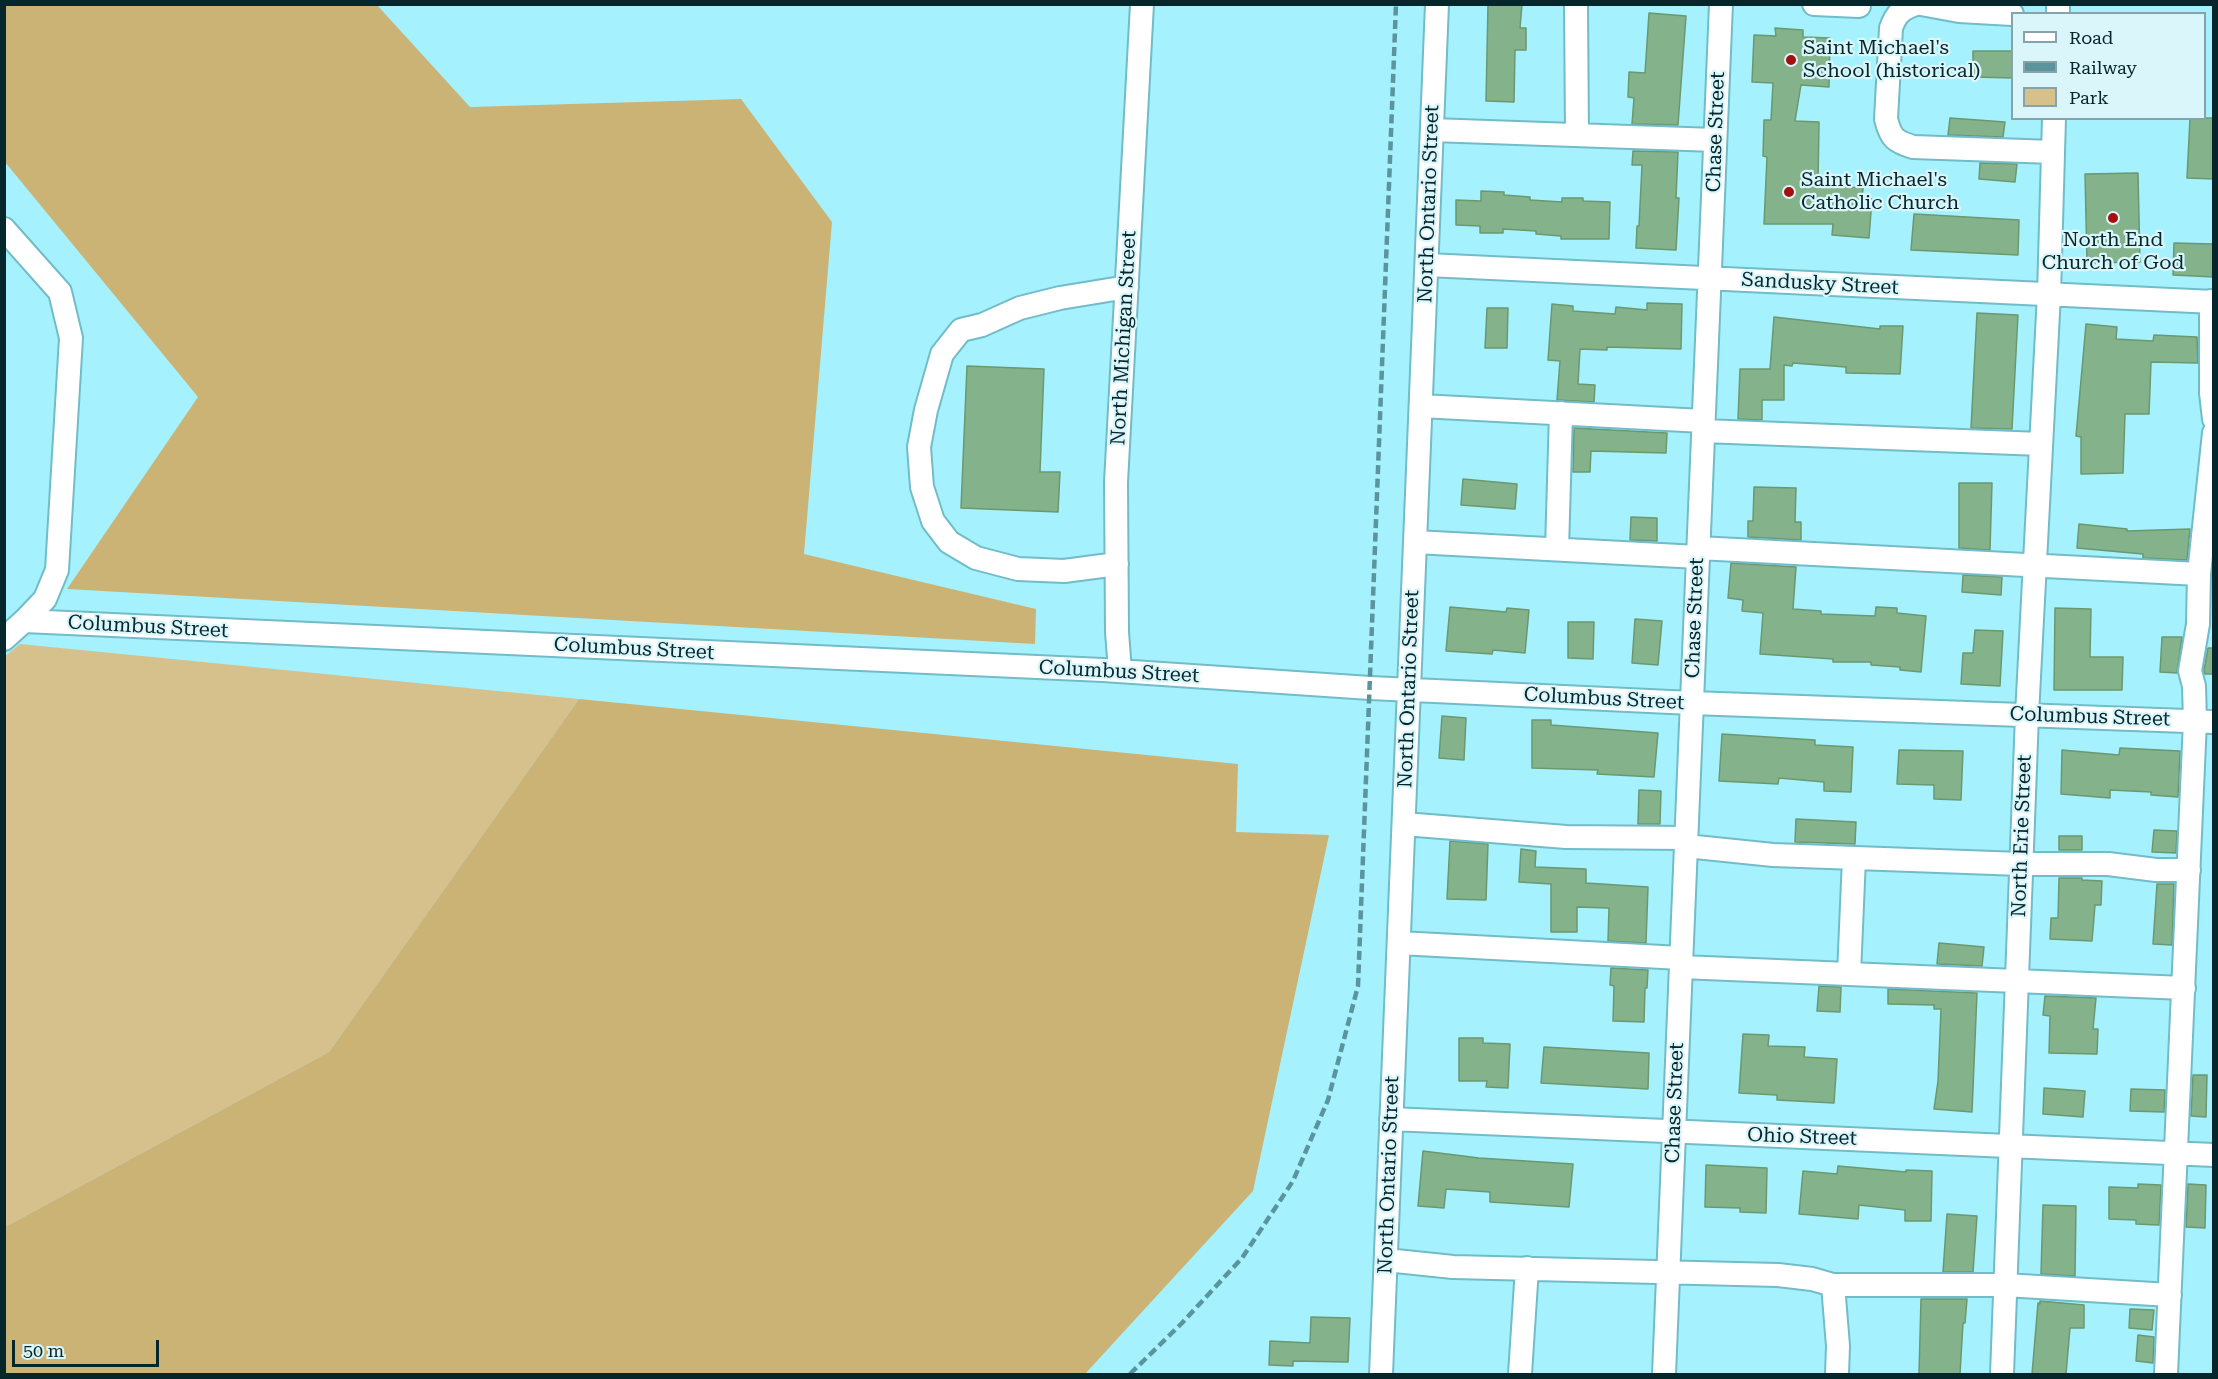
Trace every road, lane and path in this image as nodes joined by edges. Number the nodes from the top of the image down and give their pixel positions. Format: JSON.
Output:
{"nodes":[{"id":1,"x":1142,"y":4,"type":"edge"},
{"id":2,"x":1437,"y":4,"type":"edge"},
{"id":3,"x":1576,"y":4,"type":"edge"},
{"id":4,"x":1706,"y":4,"type":"edge"},
{"id":5,"x":1728,"y":4,"type":"edge"},
{"id":6,"x":1814,"y":4,"type":"edge"},
{"id":7,"x":1916,"y":4,"type":"edge"},
{"id":8,"x":1921,"y":4,"type":"edge"},
{"id":9,"x":1721,"y":5,"type":"edge"},
{"id":10,"x":1860,"y":6,"type":"edge"},
{"id":11,"x":2011,"y":14,"type":"edge"},
{"id":12,"x":2054,"y":120,"type":"edge"},
{"id":13,"x":1432,"y":130,"type":"junction"},
{"id":14,"x":1577,"y":135,"type":"junction"},
{"id":15,"x":1715,"y":140,"type":"junction"},
{"id":16,"x":2054,"y":152,"type":"junction"},
{"id":17,"x":4,"y":229,"type":"edge"},
{"id":18,"x":1426,"y":265,"type":"junction"},
{"id":19,"x":1709,"y":279,"type":"junction"},
{"id":20,"x":1127,"y":287,"type":"junction"},
{"id":21,"x":2049,"y":294,"type":"junction"},
{"id":22,"x":2212,"y":301,"type":"edge"},
{"id":23,"x":1421,"y":406,"type":"junction"},
{"id":24,"x":1561,"y":414,"type":"junction"},
{"id":25,"x":2214,"y":419,"type":"edge"},
{"id":26,"x":1703,"y":426,"type":"junction"},
{"id":27,"x":2214,"y":433,"type":"edge"},
{"id":28,"x":2041,"y":444,"type":"junction"},
{"id":29,"x":1415,"y":542,"type":"junction"},
{"id":30,"x":1557,"y":549,"type":"junction"},
{"id":31,"x":1698,"y":553,"type":"junction"},
{"id":32,"x":1117,"y":564,"type":"junction"},
{"id":33,"x":2035,"y":566,"type":"junction"},
{"id":34,"x":2199,"y":574,"type":"junction"},
{"id":35,"x":24,"y":621,"type":"junction"},
{"id":36,"x":4,"y":639,"type":"edge"},
{"id":37,"x":1120,"y":671,"type":"junction"},
{"id":38,"x":1409,"y":690,"type":"junction"},
{"id":39,"x":1692,"y":704,"type":"junction"},
{"id":40,"x":2027,"y":715,"type":"junction"},
{"id":41,"x":2204,"y":721,"type":"edge"},
{"id":42,"x":1404,"y":824,"type":"junction"},
{"id":43,"x":1686,"y":842,"type":"junction"},
{"id":44,"x":1854,"y":858,"type":"junction"},
{"id":45,"x":2021,"y":864,"type":"junction"},
{"id":46,"x":2189,"y":870,"type":"junction"},
{"id":47,"x":1399,"y":943,"type":"junction"},
{"id":48,"x":1681,"y":962,"type":"junction"},
{"id":49,"x":1849,"y":974,"type":"junction"},
{"id":50,"x":2017,"y":981,"type":"junction"},
{"id":51,"x":2184,"y":988,"type":"junction"},
{"id":52,"x":1391,"y":1119,"type":"junction"},
{"id":53,"x":1674,"y":1132,"type":"junction"},
{"id":54,"x":2010,"y":1145,"type":"junction"},
{"id":55,"x":2176,"y":1153,"type":"junction"},
{"id":56,"x":2214,"y":1155,"type":"edge"},
{"id":57,"x":1386,"y":1260,"type":"junction"},
{"id":58,"x":1527,"y":1268,"type":"junction"},
{"id":59,"x":1668,"y":1272,"type":"junction"},
{"id":60,"x":1833,"y":1285,"type":"junction"},
{"id":61,"x":2005,"y":1285,"type":"junction"},
{"id":62,"x":2170,"y":1295,"type":"junction"},
{"id":63,"x":1381,"y":1374,"type":"edge"},
{"id":64,"x":1520,"y":1374,"type":"edge"},
{"id":65,"x":1664,"y":1374,"type":"edge"},
{"id":66,"x":1837,"y":1374,"type":"edge"},
{"id":67,"x":2002,"y":1374,"type":"edge"},
{"id":68,"x":2166,"y":1374,"type":"edge"}],
"edges":[{"from":1,"to":20,"type":"street","name":"North Michigan Street"},
{"from":2,"to":13,"type":"street","name":"North Ontario Street"},
{"from":3,"to":14,"type":"street"},
{"from":4,"to":9,"type":"street"},
{"from":5,"to":9,"type":"street"},
{"from":6,"to":10,"type":"street"},
{"from":7,"to":16,"type":"street"},
{"from":8,"to":11,"type":"street"},
{"from":9,"to":15,"type":"street","name":"Chase Street"},
{"from":12,"to":16,"type":"street","name":"North Erie Street"},
{"from":13,"to":14,"type":"street"},
{"from":13,"to":18,"type":"street","name":"North Ontario Street"},
{"from":14,"to":15,"type":"street"},
{"from":15,"to":19,"type":"street","name":"Chase Street"},
{"from":16,"to":21,"type":"street","name":"North Erie Street"},
{"from":17,"to":35,"type":"street"},
{"from":18,"to":19,"type":"street","name":"Sandusky Street"},
{"from":18,"to":23,"type":"street","name":"North Ontario Street"},
{"from":19,"to":21,"type":"street","name":"Sandusky Street"},
{"from":19,"to":26,"type":"street","name":"Chase Street"},
{"from":20,"to":32,"type":"street","name":"North Michigan Street"},
{"from":20,"to":32,"type":"street"},
{"from":21,"to":22,"type":"street","name":"Sandusky Street"},
{"from":21,"to":28,"type":"street","name":"North Erie Street"},
{"from":22,"to":25,"type":"street"},
{"from":23,"to":24,"type":"street"},
{"from":23,"to":29,"type":"street","name":"North Ontario Street"},
{"from":24,"to":26,"type":"street"},
{"from":24,"to":30,"type":"street"},
{"from":26,"to":28,"type":"street"},
{"from":26,"to":31,"type":"street","name":"Chase Street"},
{"from":27,"to":34,"type":"street"},
{"from":28,"to":33,"type":"street","name":"North Erie Street"},
{"from":29,"to":30,"type":"street"},
{"from":29,"to":38,"type":"street","name":"North Ontario Street"},
{"from":30,"to":31,"type":"street"},
{"from":31,"to":33,"type":"street"},
{"from":31,"to":39,"type":"street","name":"Chase Street"},
{"from":32,"to":37,"type":"street","name":"North Michigan Street"},
{"from":33,"to":34,"type":"street"},
{"from":33,"to":40,"type":"street","name":"North Erie Street"},
{"from":34,"to":41,"type":"street"},
{"from":35,"to":36,"type":"street"},
{"from":35,"to":37,"type":"street","name":"Columbus Street"},
{"from":37,"to":38,"type":"street","name":"Columbus Street"},
{"from":38,"to":39,"type":"street","name":"Columbus Street"},
{"from":38,"to":42,"type":"street","name":"North Ontario Street"},
{"from":39,"to":40,"type":"street","name":"Columbus Street"},
{"from":39,"to":43,"type":"street","name":"Chase Street"},
{"from":40,"to":41,"type":"street","name":"Columbus Street"},
{"from":40,"to":45,"type":"street","name":"North Erie Street"},
{"from":41,"to":46,"type":"street"},
{"from":42,"to":43,"type":"street"},
{"from":42,"to":47,"type":"street","name":"North Ontario Street"},
{"from":43,"to":44,"type":"street"},
{"from":43,"to":48,"type":"street","name":"Chase Street"},
{"from":44,"to":45,"type":"street"},
{"from":44,"to":49,"type":"street"},
{"from":45,"to":46,"type":"street"},
{"from":45,"to":50,"type":"street","name":"North Erie Street"},
{"from":46,"to":51,"type":"street"},
{"from":47,"to":48,"type":"street"},
{"from":47,"to":52,"type":"street","name":"North Ontario Street"},
{"from":48,"to":49,"type":"street"},
{"from":48,"to":53,"type":"street","name":"Chase Street"},
{"from":49,"to":50,"type":"street"},
{"from":50,"to":51,"type":"street"},
{"from":50,"to":54,"type":"street","name":"North Erie Street"},
{"from":51,"to":55,"type":"street"},
{"from":52,"to":53,"type":"street","name":"Ohio Street"},
{"from":52,"to":57,"type":"street","name":"North Ontario Street"},
{"from":53,"to":54,"type":"street","name":"Ohio Street"},
{"from":53,"to":59,"type":"street","name":"Chase Street"},
{"from":54,"to":55,"type":"street","name":"Ohio Street"},
{"from":54,"to":61,"type":"street","name":"North Erie Street"},
{"from":55,"to":56,"type":"street","name":"Ohio Street"},
{"from":55,"to":62,"type":"street"},
{"from":57,"to":58,"type":"street"},
{"from":57,"to":63,"type":"street","name":"North Ontario Street"},
{"from":58,"to":59,"type":"street"},
{"from":58,"to":64,"type":"street"},
{"from":59,"to":60,"type":"street"},
{"from":59,"to":65,"type":"street","name":"Chase Street"},
{"from":60,"to":61,"type":"street"},
{"from":60,"to":66,"type":"street"},
{"from":61,"to":62,"type":"street"},
{"from":61,"to":67,"type":"street","name":"North Erie Street"},
{"from":62,"to":68,"type":"street"}]}
